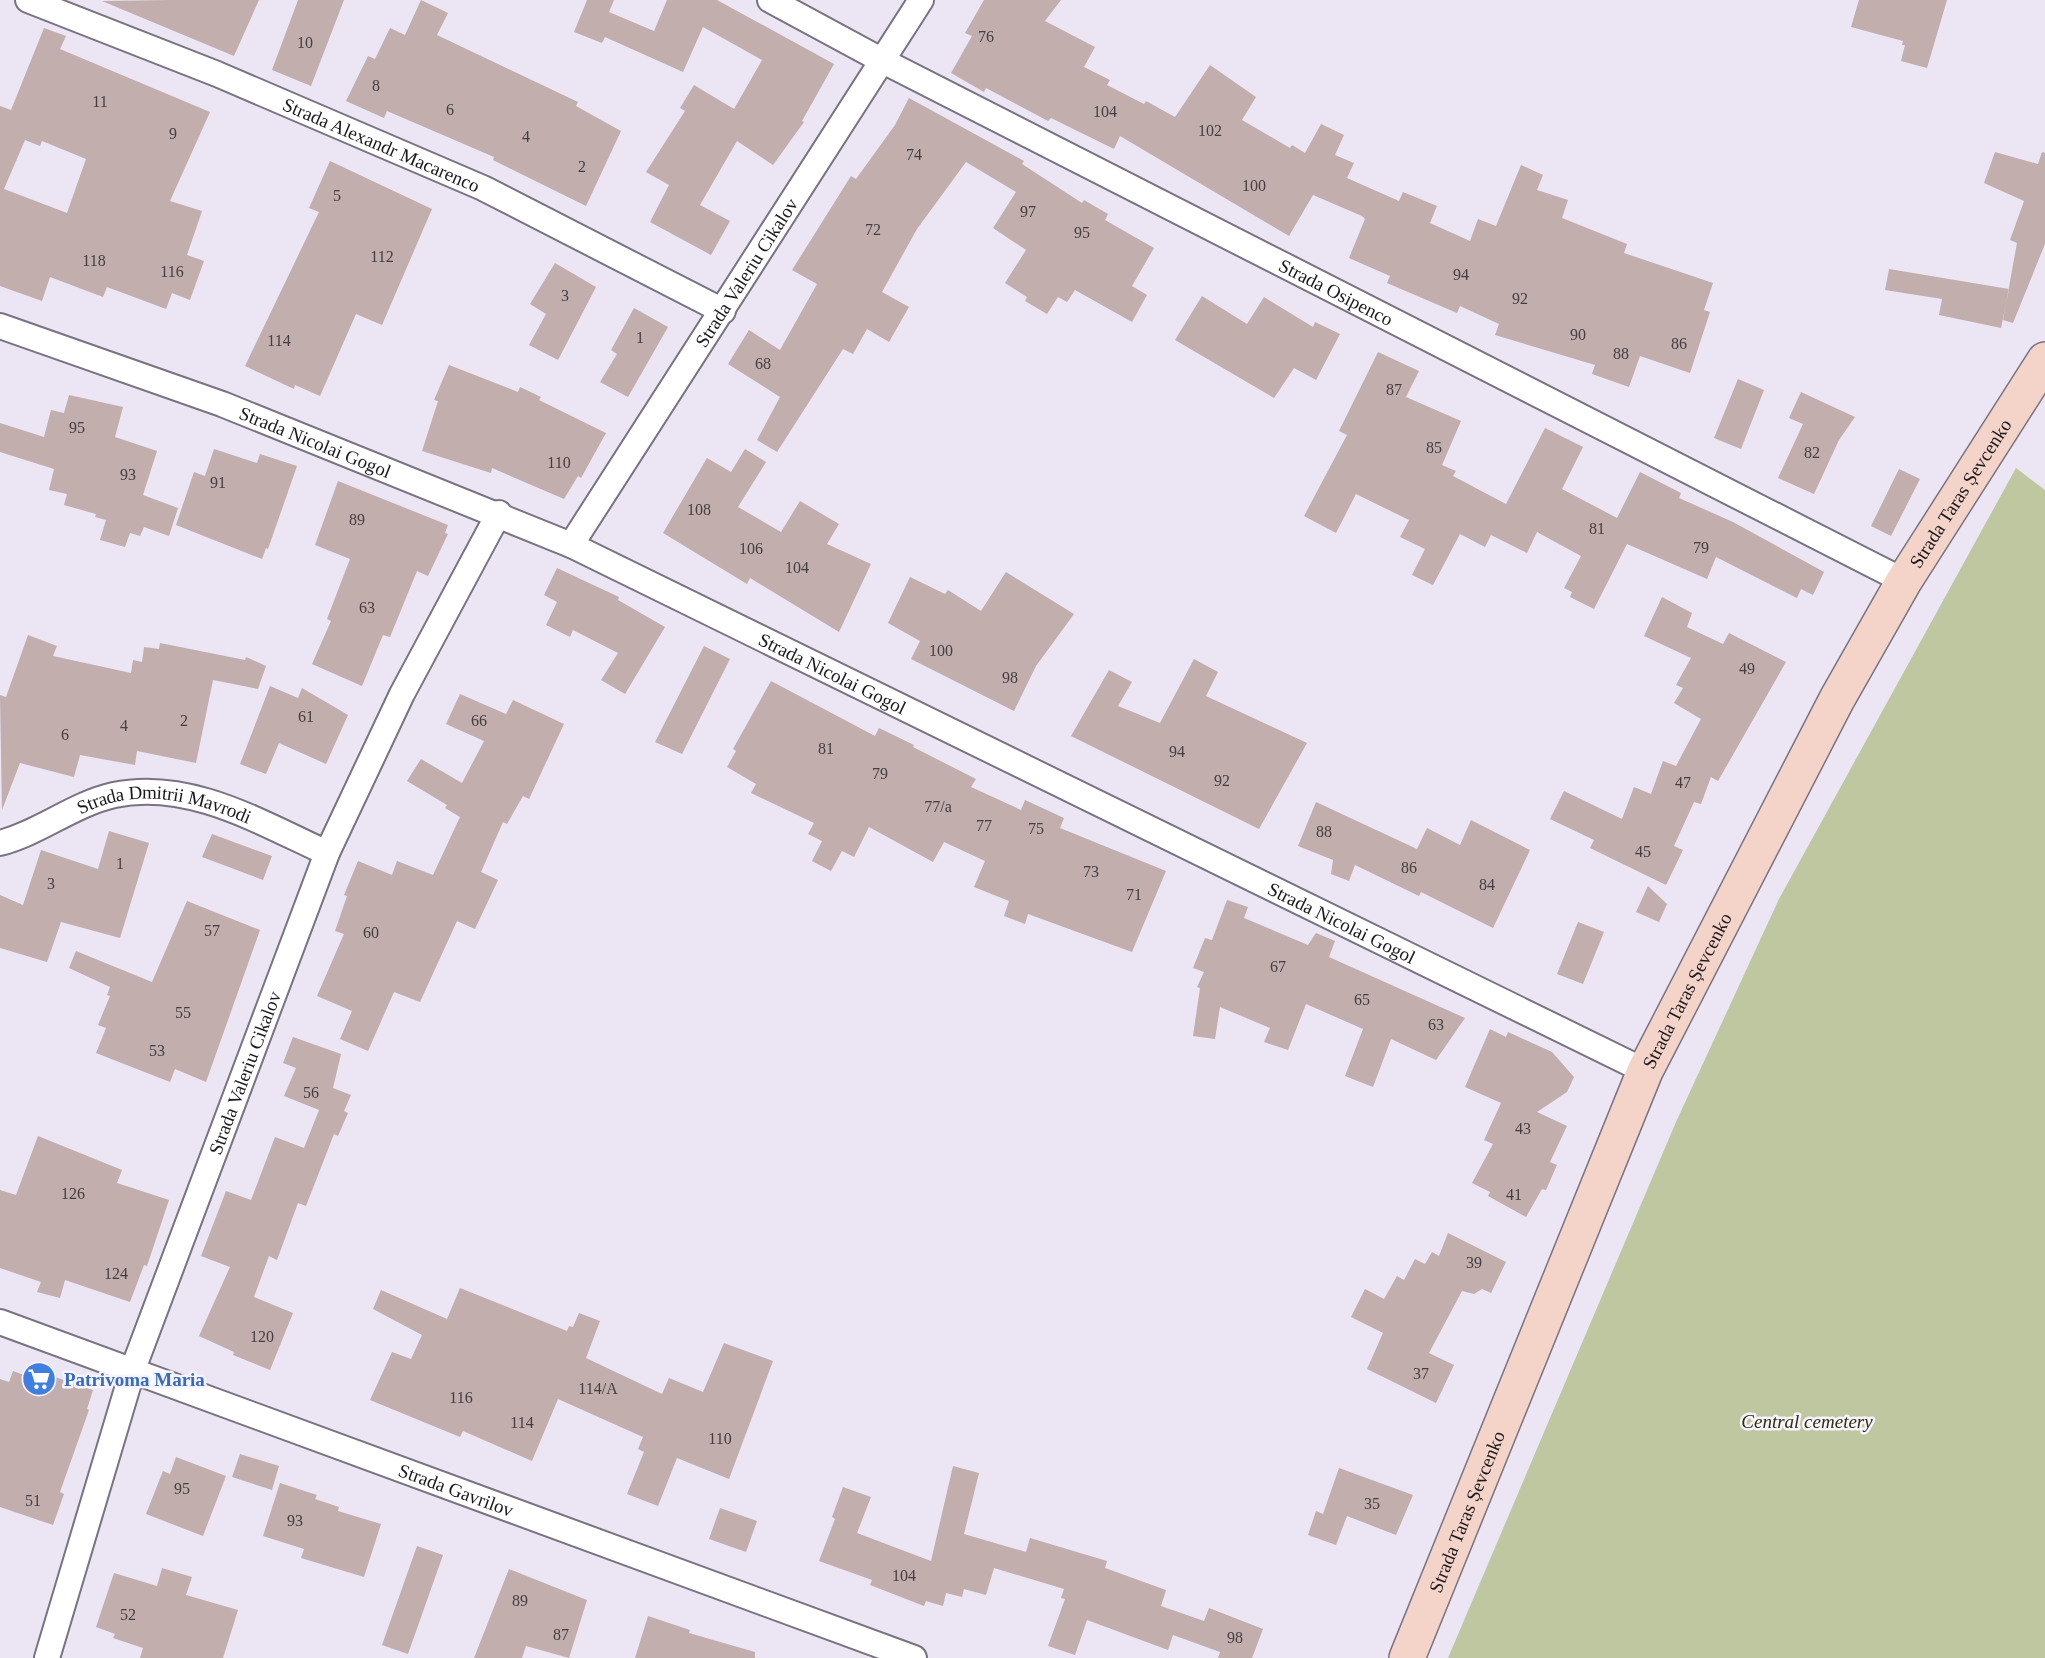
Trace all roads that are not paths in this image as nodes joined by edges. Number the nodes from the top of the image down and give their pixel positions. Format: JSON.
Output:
{"nodes":[{"id":1,"x":28,"y":0,"type":"edge"},
{"id":2,"x":770,"y":0,"type":"edge"},
{"id":3,"x":921,"y":0,"type":"edge"},
{"id":4,"x":883,"y":61,"type":"junction"},
{"id":5,"x":723,"y":311,"type":"junction"},
{"id":6,"x":0,"y":326,"type":"edge"},
{"id":7,"x":2045,"y":360,"type":"edge"},
{"id":8,"x":499,"y":513,"type":"junction"},
{"id":9,"x":571,"y":545,"type":"junction"},
{"id":10,"x":1904,"y":581,"type":"junction"},
{"id":11,"x":0,"y":843,"type":"edge"},
{"id":12,"x":327,"y":853,"type":"junction"},
{"id":13,"x":1645,"y":1071,"type":"junction"},
{"id":14,"x":0,"y":1322,"type":"edge"},
{"id":15,"x":133,"y":1369,"type":"junction"},
{"id":16,"x":47,"y":1658,"type":"edge"},
{"id":17,"x":914,"y":1658,"type":"edge"},
{"id":18,"x":1407,"y":1658,"type":"edge"}],
"edges":[{"from":1,"to":5,"type":"street","name":"Strada Alexandr Macarenco"},
{"from":2,"to":4,"type":"street","name":"Strada Osipenco"},
{"from":3,"to":4,"type":"street","name":"Strada Valeriu Cikalov"},
{"from":4,"to":5,"type":"street","name":"Strada Valeriu Cikalov"},
{"from":4,"to":10,"type":"street","name":"Strada Osipenco"},
{"from":5,"to":9,"type":"street","name":"Strada Valeriu Cikalov"},
{"from":6,"to":8,"type":"street","name":"Strada Nicolai Gogol"},
{"from":7,"to":10,"type":"main road","name":"Strada Taras Șevcenko"},
{"from":8,"to":9,"type":"street","name":"Strada Nicolai Gogol"},
{"from":8,"to":12,"type":"street","name":"Strada Valeriu Cikalov"},
{"from":9,"to":13,"type":"street","name":"Strada Nicolai Gogol"},
{"from":10,"to":13,"type":"main road","name":"Strada Taras Șevcenko"},
{"from":11,"to":12,"type":"street","name":"Strada Dmitrii Mavrodi"},
{"from":12,"to":15,"type":"street","name":"Strada Valeriu Cikalov"},
{"from":13,"to":18,"type":"main road","name":"Strada Taras Șevcenko"},
{"from":14,"to":15,"type":"street","name":"Strada Gavrilov"},
{"from":15,"to":16,"type":"street","name":"Strada Valeriu Cikalov"},
{"from":15,"to":17,"type":"street","name":"Strada Gavrilov"}]}
